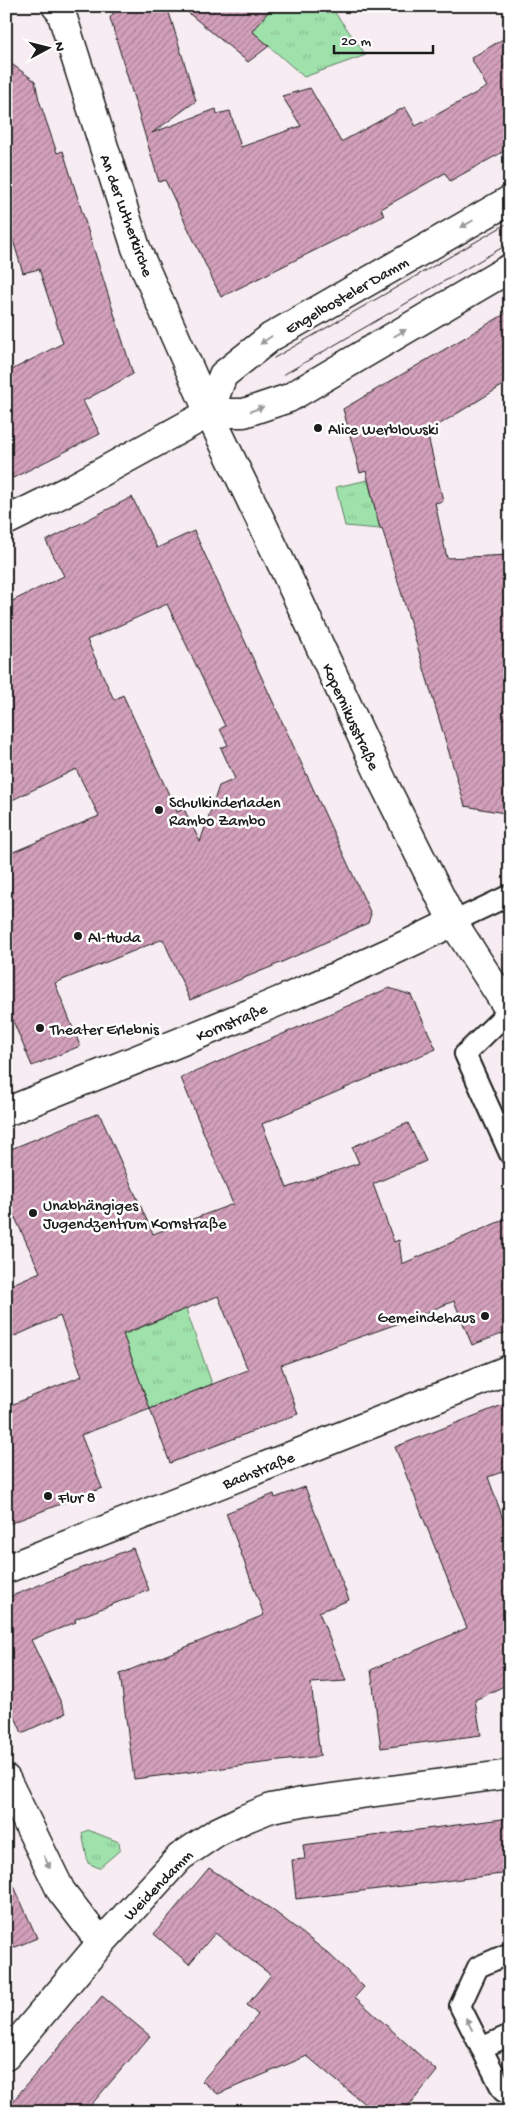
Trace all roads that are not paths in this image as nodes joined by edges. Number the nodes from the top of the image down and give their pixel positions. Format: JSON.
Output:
{"nodes":[{"id":1,"x":61,"y":8,"type":"edge"},
{"id":2,"x":510,"y":200,"type":"edge"},
{"id":3,"x":510,"y":268,"type":"edge"},
{"id":4,"x":209,"y":413,"type":"junction"},
{"id":5,"x":6,"y":522,"type":"edge"},
{"id":6,"x":510,"y":895,"type":"edge"},
{"id":7,"x":452,"y":922,"type":"junction"},
{"id":8,"x":509,"y":1011,"type":"edge"},
{"id":9,"x":6,"y":1112,"type":"edge"},
{"id":10,"x":510,"y":1154,"type":"edge"},
{"id":11,"x":510,"y":1369,"type":"edge"},
{"id":12,"x":6,"y":1569,"type":"edge"},
{"id":13,"x":510,"y":1774,"type":"edge"},
{"id":14,"x":6,"y":1779,"type":"edge"},
{"id":15,"x":16,"y":1823,"type":"edge"},
{"id":16,"x":101,"y":1943,"type":"junction"},
{"id":17,"x":510,"y":1954,"type":"edge"},
{"id":18,"x":510,"y":2036,"type":"edge"},
{"id":19,"x":481,"y":2048,"type":"junction"},
{"id":20,"x":6,"y":2056,"type":"edge"},
{"id":21,"x":510,"y":2095,"type":"edge"}],
"edges":[{"from":1,"to":4,"type":"street","name":"An der Lutherkirche"},
{"from":2,"to":4,"type":"street","name":"Engelbosteler Damm","one_way":true},
{"from":4,"to":3,"type":"street","one_way":true},
{"from":4,"to":5,"type":"street"},
{"from":4,"to":7,"type":"street","name":"Kopernikusstraße"},
{"from":6,"to":7,"type":"lane"},
{"from":7,"to":8,"type":"street","name":"Kopernikusstraße"},
{"from":7,"to":9,"type":"street","name":"Kornstraße"},
{"from":8,"to":10,"type":"lane"},
{"from":11,"to":12,"type":"street","name":"Bachstraße"},
{"from":13,"to":16,"type":"street","name":"Weidendamm"},
{"from":14,"to":15,"type":"street"},
{"from":15,"to":16,"type":"street","one_way":true},
{"from":16,"to":20,"type":"street","name":"Weidendamm"},
{"from":19,"to":17,"type":"lane","one_way":true},
{"from":18,"to":19,"type":"lane"},
{"from":19,"to":21,"type":"lane"}]}
